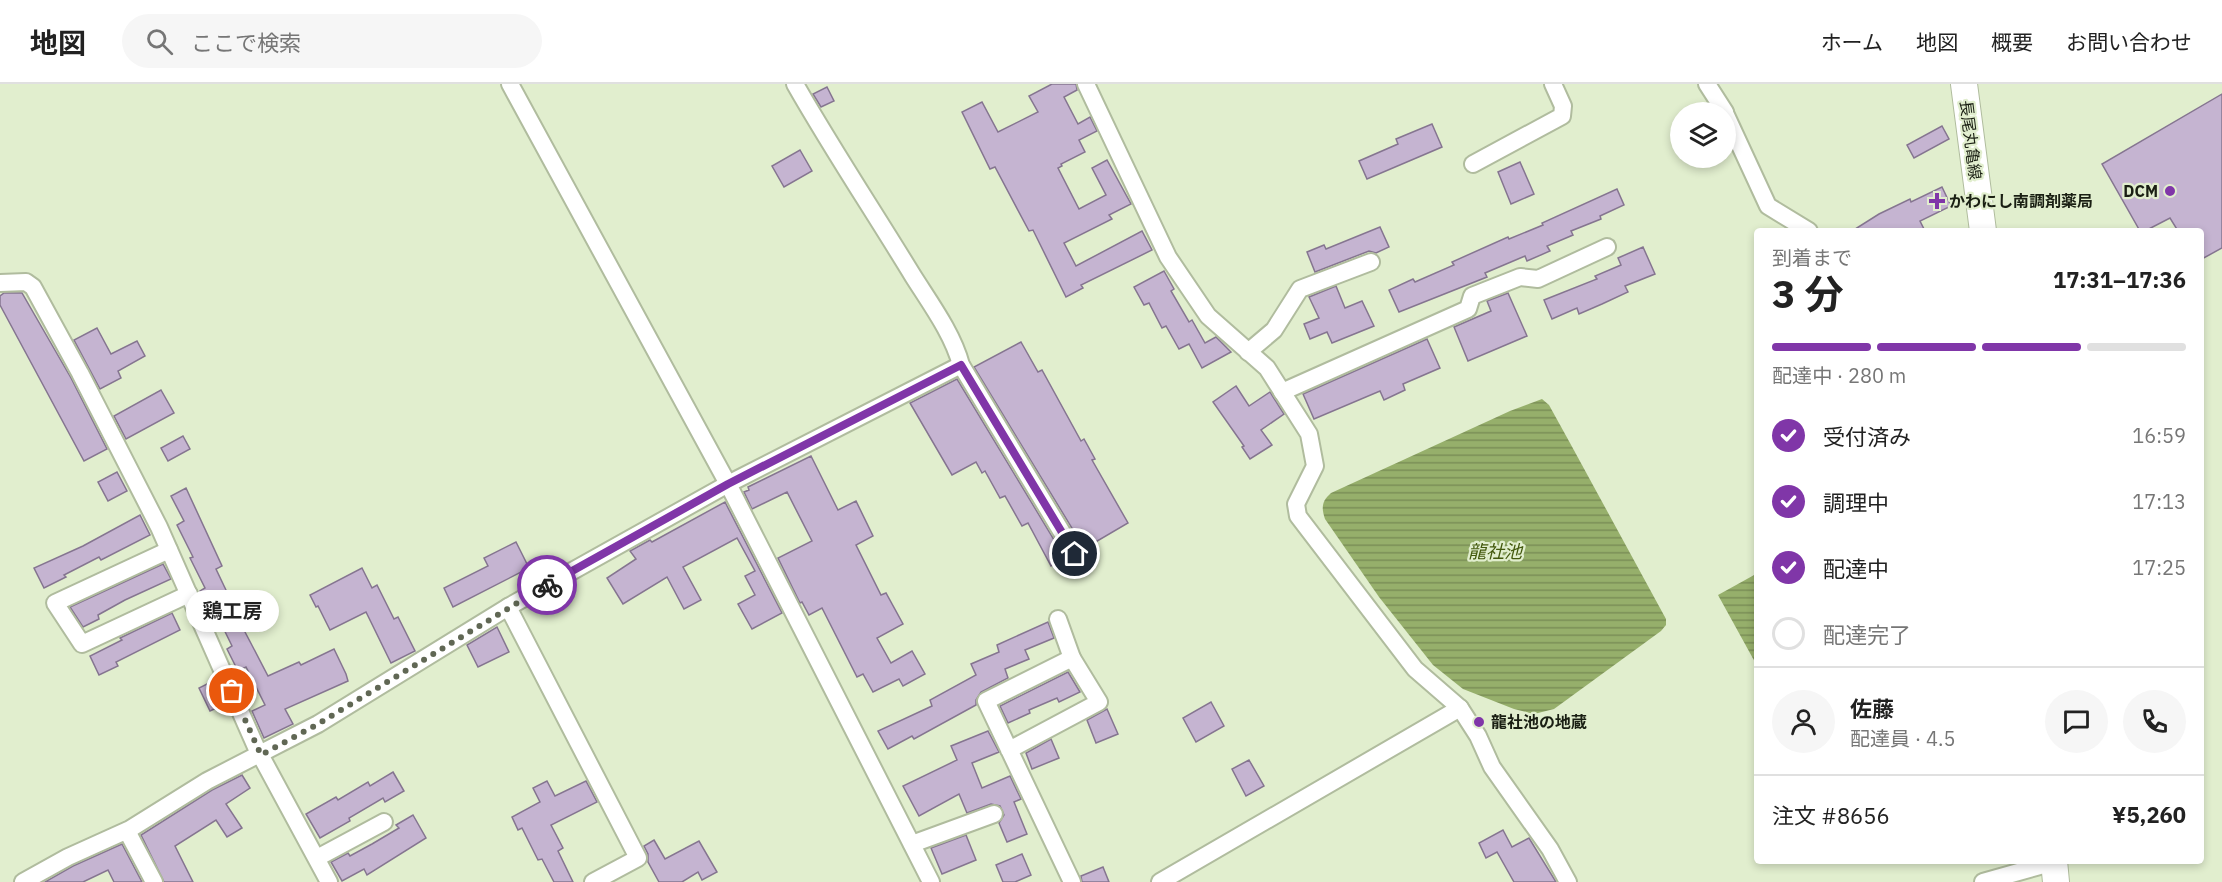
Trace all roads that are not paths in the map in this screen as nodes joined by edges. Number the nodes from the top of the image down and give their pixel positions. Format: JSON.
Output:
{"nodes":[{"id":1,"x":510,"y":84,"type":"edge"},
{"id":2,"x":795,"y":84,"type":"edge"},
{"id":3,"x":1086,"y":84,"type":"edge"},
{"id":4,"x":1553,"y":84,"type":"edge"},
{"id":5,"x":1707,"y":84,"type":"edge"},
{"id":6,"x":1964,"y":84,"type":"edge"},
{"id":7,"x":1718,"y":102,"type":"edge"},
{"id":8,"x":1736,"y":137,"type":"edge"},
{"id":9,"x":1473,"y":164,"type":"dead end"},
{"id":10,"x":1804,"y":228,"type":"edge"},
{"id":11,"x":1983,"y":228,"type":"edge"},
{"id":12,"x":1607,"y":247,"type":"dead end"},
{"id":13,"x":1371,"y":262,"type":"dead end"},
{"id":14,"x":0,"y":283,"type":"edge"},
{"id":15,"x":1248,"y":352,"type":"junction"},
{"id":16,"x":961,"y":365,"type":"junction"},
{"id":17,"x":1282,"y":392,"type":"junction"},
{"id":18,"x":728,"y":484,"type":"junction"},
{"id":19,"x":169,"y":550,"type":"junction"},
{"id":20,"x":1075,"y":554,"type":"dead end"},
{"id":21,"x":189,"y":594,"type":"junction"},
{"id":22,"x":508,"y":607,"type":"junction"},
{"id":23,"x":1058,"y":620,"type":"dead end"},
{"id":24,"x":1072,"y":658,"type":"junction"},
{"id":25,"x":1460,"y":708,"type":"junction"},
{"id":26,"x":1009,"y":750,"type":"junction"},
{"id":27,"x":261,"y":755,"type":"junction"},
{"id":28,"x":994,"y":813,"type":"dead end"},
{"id":29,"x":384,"y":822,"type":"dead end"},
{"id":30,"x":127,"y":831,"type":"junction"},
{"id":31,"x":912,"y":844,"type":"junction"},
{"id":32,"x":317,"y":858,"type":"junction"},
{"id":33,"x":2055,"y":868,"type":"edge"},
{"id":34,"x":23,"y":882,"type":"edge"},
{"id":35,"x":154,"y":882,"type":"edge"},
{"id":36,"x":329,"y":882,"type":"edge"},
{"id":37,"x":593,"y":882,"type":"edge"},
{"id":38,"x":931,"y":882,"type":"edge"},
{"id":39,"x":1072,"y":882,"type":"edge"},
{"id":40,"x":1160,"y":882,"type":"edge"},
{"id":41,"x":1568,"y":882,"type":"edge"},
{"id":42,"x":1983,"y":882,"type":"edge"}],
"edges":[{"from":1,"to":18,"type":"street"},
{"from":2,"to":16,"type":"street"},
{"from":3,"to":15,"type":"street"},
{"from":4,"to":9,"type":"street"},
{"from":5,"to":7,"type":"street"},
{"from":6,"to":11,"type":"main road","name":"長尾丸亀線"},
{"from":8,"to":10,"type":"street"},
{"from":12,"to":17,"type":"street"},
{"from":13,"to":15,"type":"street"},
{"from":14,"to":19,"type":"street"},
{"from":15,"to":17,"type":"street"},
{"from":16,"to":18,"type":"street"},
{"from":16,"to":20,"type":"street"},
{"from":17,"to":25,"type":"street"},
{"from":18,"to":22,"type":"street"},
{"from":18,"to":31,"type":"street"},
{"from":19,"to":21,"type":"street"},
{"from":19,"to":21,"type":"street"},
{"from":21,"to":27,"type":"street"},
{"from":22,"to":27,"type":"street"},
{"from":22,"to":37,"type":"street"},
{"from":23,"to":24,"type":"street"},
{"from":24,"to":26,"type":"street"},
{"from":24,"to":26,"type":"street"},
{"from":25,"to":40,"type":"street"},
{"from":25,"to":41,"type":"street"},
{"from":26,"to":39,"type":"street"},
{"from":27,"to":30,"type":"street"},
{"from":27,"to":32,"type":"street"},
{"from":28,"to":31,"type":"street"},
{"from":29,"to":32,"type":"street"},
{"from":30,"to":34,"type":"street"},
{"from":30,"to":35,"type":"street"},
{"from":31,"to":38,"type":"street"},
{"from":32,"to":36,"type":"street"},
{"from":33,"to":42,"type":"street"}]}
